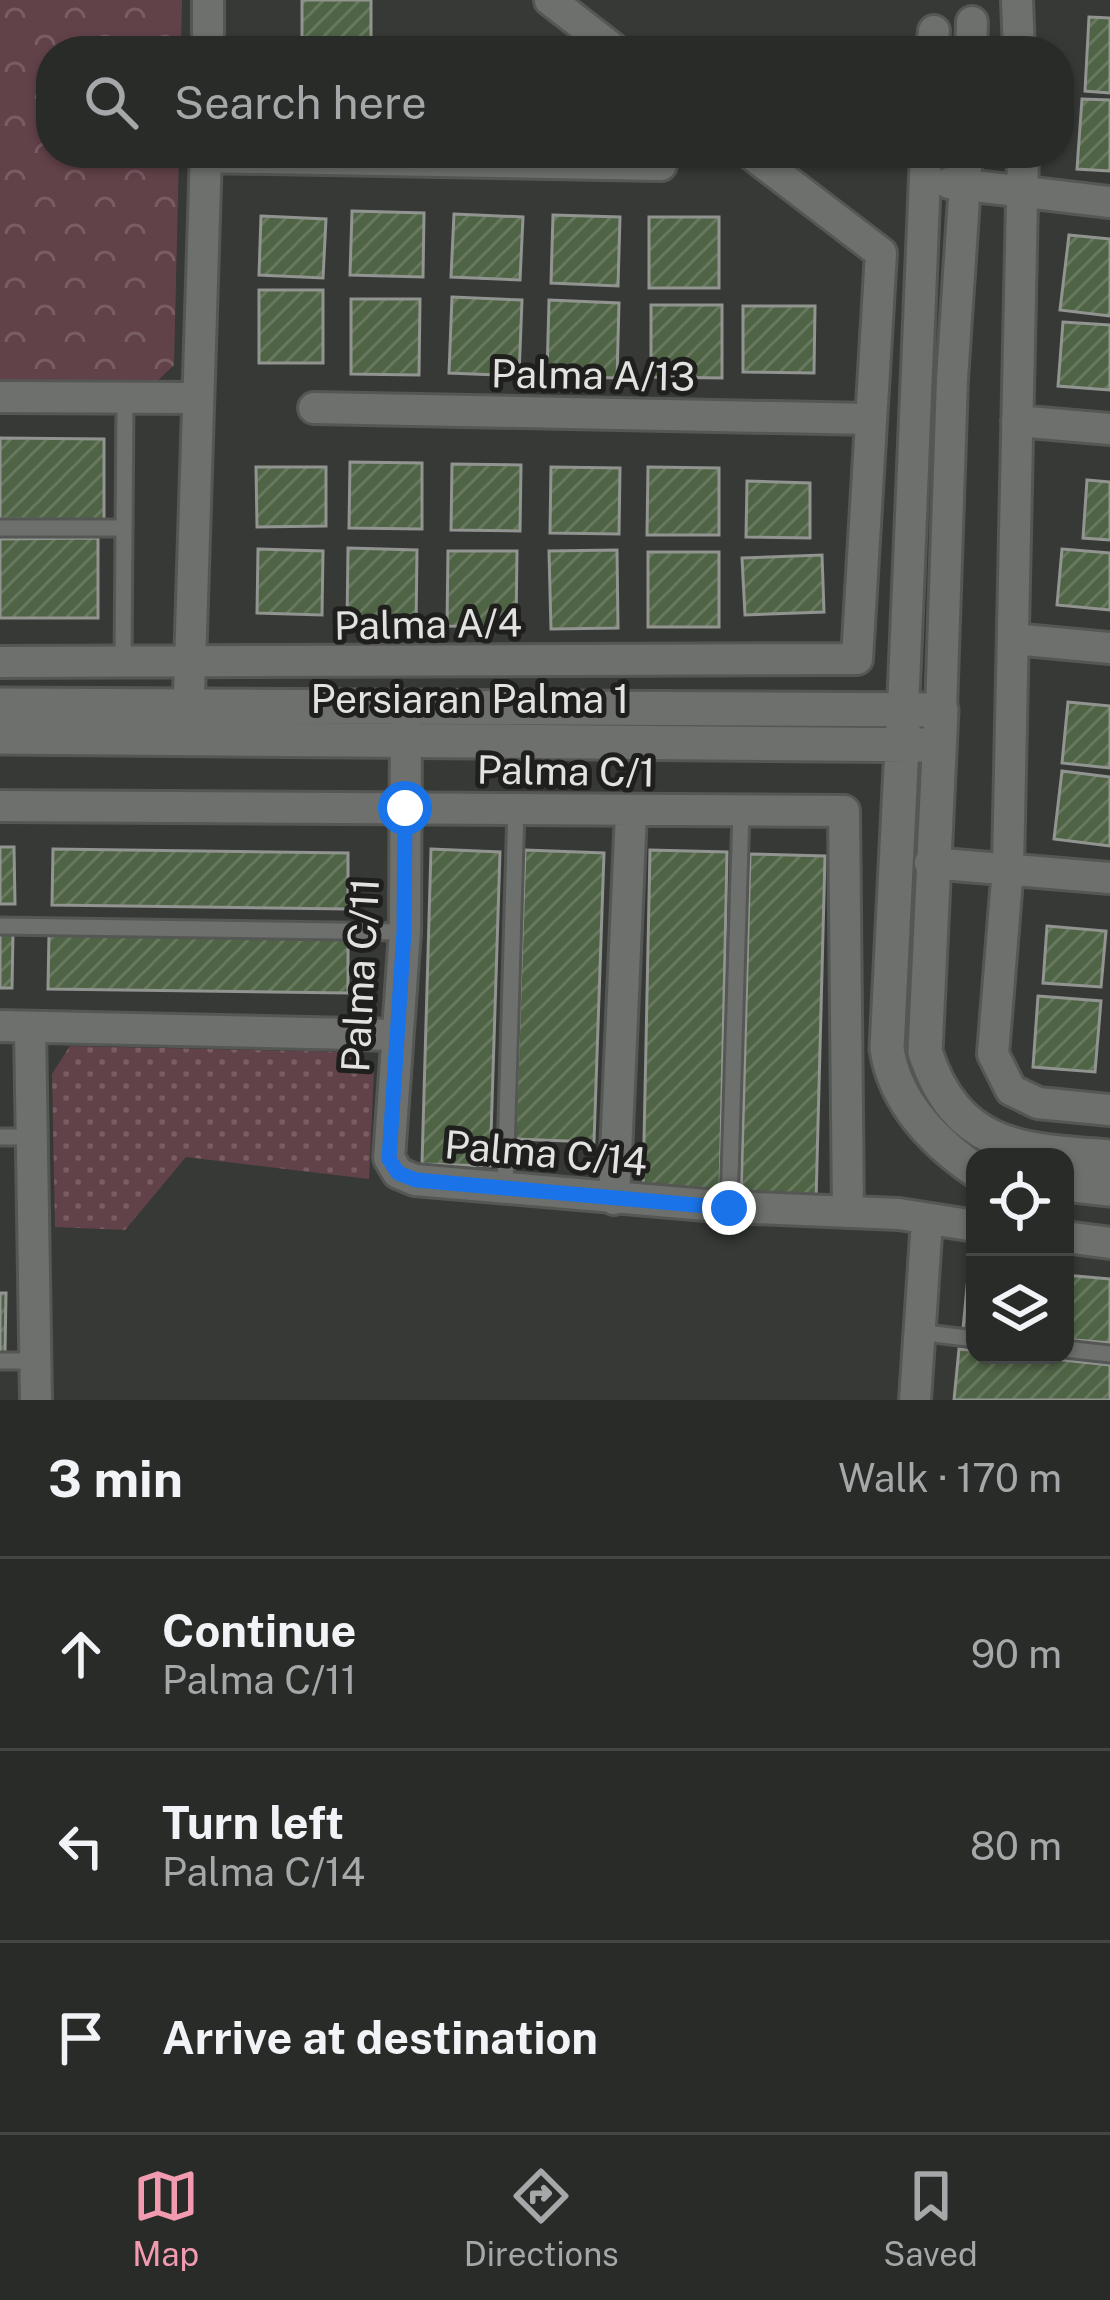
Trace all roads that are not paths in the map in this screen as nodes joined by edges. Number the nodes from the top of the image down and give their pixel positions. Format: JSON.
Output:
{"nodes":[{"id":1,"x":208,"y":0,"type":"edge"},
{"id":2,"x":550,"y":0,"type":"edge"},
{"id":3,"x":1017,"y":0,"type":"edge"},
{"id":4,"x":208,"y":36,"type":"edge"},
{"id":5,"x":597,"y":36,"type":"edge"},
{"id":6,"x":1018,"y":36,"type":"edge"},
{"id":7,"x":205,"y":168,"type":"edge"},
{"id":8,"x":770,"y":168,"type":"edge"},
{"id":9,"x":925,"y":168,"type":"edge"},
{"id":10,"x":927,"y":168,"type":"edge"},
{"id":11,"x":967,"y":168,"type":"edge"},
{"id":12,"x":1023,"y":168,"type":"edge"},
{"id":13,"x":966,"y":184,"type":"junction"},
{"id":14,"x":1024,"y":189,"type":"junction"},
{"id":15,"x":1110,"y":202,"type":"edge"},
{"id":16,"x":0,"y":397,"type":"edge"},
{"id":17,"x":195,"y":398,"type":"junction"},
{"id":18,"x":125,"y":400,"type":"junction"},
{"id":19,"x":314,"y":408,"type":"dead end"},
{"id":20,"x":870,"y":419,"type":"junction"},
{"id":21,"x":1018,"y":421,"type":"junction"},
{"id":22,"x":1110,"y":429,"type":"edge"},
{"id":23,"x":0,"y":528,"type":"edge"},
{"id":24,"x":124,"y":528,"type":"junction"},
{"id":25,"x":1012,"y":638,"type":"junction"},
{"id":26,"x":1110,"y":648,"type":"edge"},
{"id":27,"x":0,"y":662,"type":"edge"},
{"id":28,"x":123,"y":665,"type":"junction"},
{"id":29,"x":191,"y":665,"type":"junction"},
{"id":30,"x":0,"y":706,"type":"edge"},
{"id":31,"x":406,"y":706,"type":"junction"},
{"id":32,"x":903,"y":709,"type":"junction"},
{"id":33,"x":941,"y":710,"type":"junction"},
{"id":34,"x":189,"y":721,"type":"junction"},
{"id":35,"x":0,"y":736,"type":"edge"},
{"id":36,"x":405,"y":742,"type":"junction"},
{"id":37,"x":903,"y":744,"type":"junction"},
{"id":38,"x":939,"y":745,"type":"junction"},
{"id":39,"x":0,"y":806,"type":"edge"},
{"id":40,"x":405,"y":808,"type":"junction"},
{"id":41,"x":516,"y":808,"type":"junction"},
{"id":42,"x":631,"y":812,"type":"junction"},
{"id":43,"x":741,"y":812,"type":"junction"},
{"id":44,"x":930,"y":863,"type":"junction"},
{"id":45,"x":1007,"y":867,"type":"junction"},
{"id":46,"x":1110,"y":878,"type":"edge"},
{"id":47,"x":0,"y":926,"type":"edge"},
{"id":48,"x":404,"y":932,"type":"junction"},
{"id":49,"x":15,"y":1027,"type":"edge"},
{"id":50,"x":397,"y":1035,"type":"junction"},
{"id":51,"x":1110,"y":1110,"type":"edge"},
{"id":52,"x":15,"y":1137,"type":"edge"},
{"id":53,"x":1110,"y":1157,"type":"edge"},
{"id":54,"x":966,"y":1163,"type":"edge"},
{"id":55,"x":398,"y":1173,"type":"joint"},
{"id":56,"x":1074,"y":1185,"type":"edge"},
{"id":57,"x":1110,"y":1189,"type":"edge"},
{"id":58,"x":505,"y":1190,"type":"junction"},
{"id":59,"x":614,"y":1199,"type":"junction"},
{"id":60,"x":729,"y":1208,"type":"junction"},
{"id":61,"x":848,"y":1212,"type":"junction"},
{"id":62,"x":927,"y":1220,"type":"junction"},
{"id":63,"x":966,"y":1225,"type":"edge"},
{"id":64,"x":1074,"y":1238,"type":"edge"},
{"id":65,"x":1110,"y":1243,"type":"edge"},
{"id":66,"x":16,"y":1249,"type":"edge"},
{"id":67,"x":916,"y":1332,"type":"junction"},
{"id":68,"x":966,"y":1338,"type":"edge"},
{"id":69,"x":1074,"y":1350,"type":"edge"},
{"id":70,"x":1110,"y":1354,"type":"edge"},
{"id":71,"x":0,"y":1360,"type":"edge"},
{"id":72,"x":34,"y":1361,"type":"junction"},
{"id":73,"x":36,"y":1400,"type":"edge"},
{"id":74,"x":915,"y":1400,"type":"edge"}],
"edges":[{"from":1,"to":4,"type":"street"},
{"from":2,"to":5,"type":"street"},
{"from":3,"to":6,"type":"street"},
{"from":7,"to":17,"type":"street"},
{"from":8,"to":20,"type":"street"},
{"from":9,"to":32,"type":"street"},
{"from":10,"to":13,"type":"street"},
{"from":11,"to":13,"type":"street"},
{"from":12,"to":14,"type":"street"},
{"from":13,"to":14,"type":"street"},
{"from":13,"to":33,"type":"street"},
{"from":14,"to":15,"type":"street"},
{"from":14,"to":21,"type":"street"},
{"from":16,"to":18,"type":"street"},
{"from":17,"to":18,"type":"street"},
{"from":17,"to":29,"type":"street"},
{"from":18,"to":24,"type":"lane"},
{"from":19,"to":20,"type":"street","name":"Palma A/13"},
{"from":20,"to":29,"type":"street","name":"Palma A/4"},
{"from":21,"to":22,"type":"street"},
{"from":21,"to":25,"type":"street"},
{"from":23,"to":24,"type":"lane"},
{"from":24,"to":28,"type":"lane"},
{"from":25,"to":26,"type":"street"},
{"from":25,"to":45,"type":"street"},
{"from":27,"to":28,"type":"street","name":"Palma A/4"},
{"from":28,"to":29,"type":"street","name":"Palma A/4"},
{"from":29,"to":34,"type":"street"},
{"from":30,"to":34,"type":"street"},
{"from":31,"to":32,"type":"street"},
{"from":31,"to":34,"type":"street"},
{"from":31,"to":36,"type":"street","name":"Palma C/11"},
{"from":32,"to":33,"type":"street"},
{"from":32,"to":37,"type":"street"},
{"from":33,"to":38,"type":"street"},
{"from":34,"to":35,"type":"street","name":"Persiaran Palma 1"},
{"from":34,"to":36,"type":"street","name":"Persiaran Palma 1"},
{"from":36,"to":37,"type":"street","name":"Persiaran Palma 1"},
{"from":36,"to":40,"type":"street","name":"Palma C/11"},
{"from":37,"to":38,"type":"street","name":"Persiaran Palma 1"},
{"from":37,"to":54,"type":"street"},
{"from":38,"to":44,"type":"street"},
{"from":39,"to":40,"type":"street","name":"Palma C/1"},
{"from":40,"to":41,"type":"street","name":"Palma C/1"},
{"from":40,"to":48,"type":"street","name":"Palma C/11"},
{"from":41,"to":42,"type":"street","name":"Palma C/1"},
{"from":41,"to":58,"type":"lane"},
{"from":42,"to":43,"type":"street","name":"Palma C/1"},
{"from":42,"to":59,"type":"street"},
{"from":43,"to":60,"type":"lane"},
{"from":43,"to":61,"type":"street","name":"Palma C/1"},
{"from":44,"to":45,"type":"street"},
{"from":44,"to":53,"type":"street"},
{"from":45,"to":46,"type":"street"},
{"from":45,"to":51,"type":"street"},
{"from":47,"to":48,"type":"lane"},
{"from":48,"to":50,"type":"street","name":"Palma C/11"},
{"from":49,"to":50,"type":"street"},
{"from":49,"to":52,"type":"street"},
{"from":50,"to":55,"type":"street","name":"Palma C/11"},
{"from":52,"to":66,"type":"street"},
{"from":55,"to":58,"type":"street","name":"Palma C/14"},
{"from":56,"to":57,"type":"street"},
{"from":58,"to":59,"type":"street","name":"Palma C/14"},
{"from":59,"to":60,"type":"street","name":"Palma C/14"},
{"from":60,"to":61,"type":"street","name":"Palma C/14"},
{"from":61,"to":62,"type":"street","name":"Palma C/14"},
{"from":62,"to":63,"type":"street","name":"Palma C/14"},
{"from":62,"to":67,"type":"street"},
{"from":64,"to":65,"type":"street"},
{"from":66,"to":72,"type":"street"},
{"from":67,"to":68,"type":"lane"},
{"from":67,"to":74,"type":"street"},
{"from":69,"to":70,"type":"lane"},
{"from":71,"to":72,"type":"lane"},
{"from":72,"to":73,"type":"street"}]}
